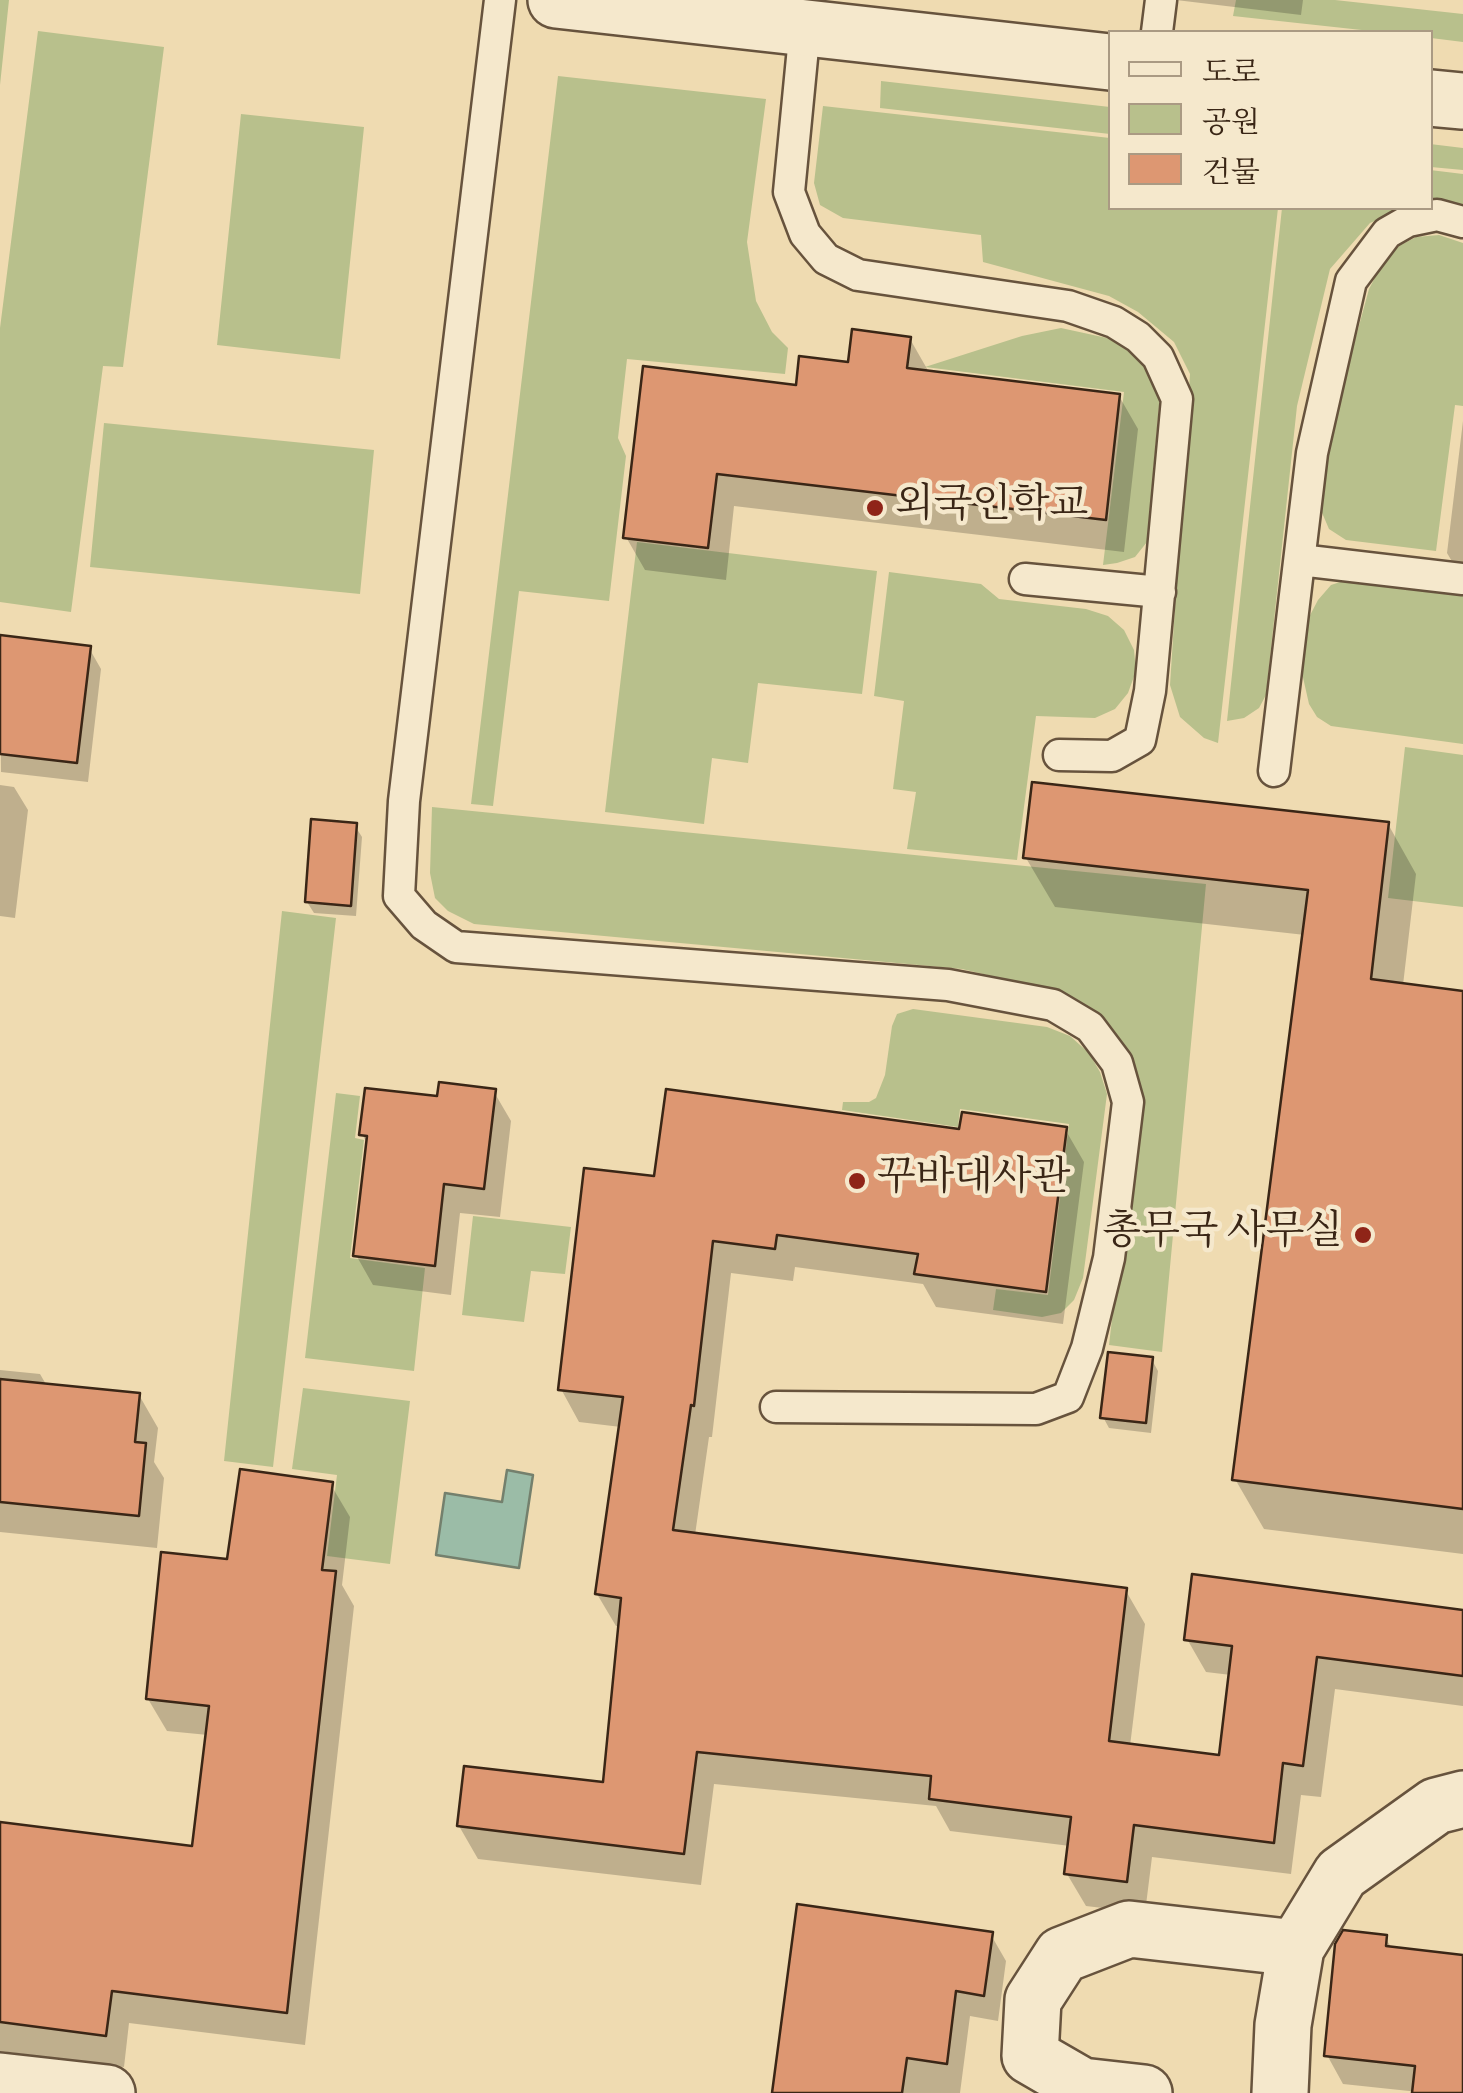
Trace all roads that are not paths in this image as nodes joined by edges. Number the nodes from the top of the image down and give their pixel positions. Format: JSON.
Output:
{"nodes":[{"id":1,"x":500,"y":0,"type":"edge"},
{"id":2,"x":556,"y":0,"type":"edge"},
{"id":3,"x":1162,"y":0,"type":"edge"},
{"id":4,"x":805,"y":26,"type":"junction"},
{"id":5,"x":1157,"y":30,"type":"edge"},
{"id":6,"x":1108,"y":62,"type":"edge"},
{"id":7,"x":1433,"y":98,"type":"edge"},
{"id":8,"x":1463,"y":102,"type":"edge"},
{"id":9,"x":1463,"y":222,"type":"edge"},
{"id":10,"x":1300,"y":560,"type":"junction"},
{"id":11,"x":1463,"y":578,"type":"edge"},
{"id":12,"x":1025,"y":579,"type":"dead end"},
{"id":13,"x":1160,"y":592,"type":"junction"},
{"id":14,"x":1059,"y":756,"type":"dead end"},
{"id":15,"x":1274,"y":772,"type":"dead end"},
{"id":16,"x":776,"y":1406,"type":"dead end"},
{"id":17,"x":1463,"y":1799,"type":"edge"},
{"id":18,"x":1296,"y":1948,"type":"junction"},
{"id":19,"x":0,"y":2080,"type":"edge"},
{"id":20,"x":107,"y":2093,"type":"edge"},
{"id":21,"x":1144,"y":2093,"type":"edge"},
{"id":22,"x":1280,"y":2093,"type":"edge"}],
"edges":[{"from":1,"to":16,"type":"lane"},
{"from":2,"to":4,"type":"street"},
{"from":3,"to":5,"type":"lane"},
{"from":4,"to":6,"type":"street"},
{"from":4,"to":13,"type":"lane"},
{"from":7,"to":8,"type":"street"},
{"from":9,"to":10,"type":"lane"},
{"from":10,"to":11,"type":"lane"},
{"from":10,"to":15,"type":"lane"},
{"from":12,"to":13,"type":"lane"},
{"from":13,"to":14,"type":"lane"},
{"from":17,"to":18,"type":"street"},
{"from":18,"to":21,"type":"street"},
{"from":18,"to":22,"type":"street"},
{"from":19,"to":20,"type":"street"}]}
